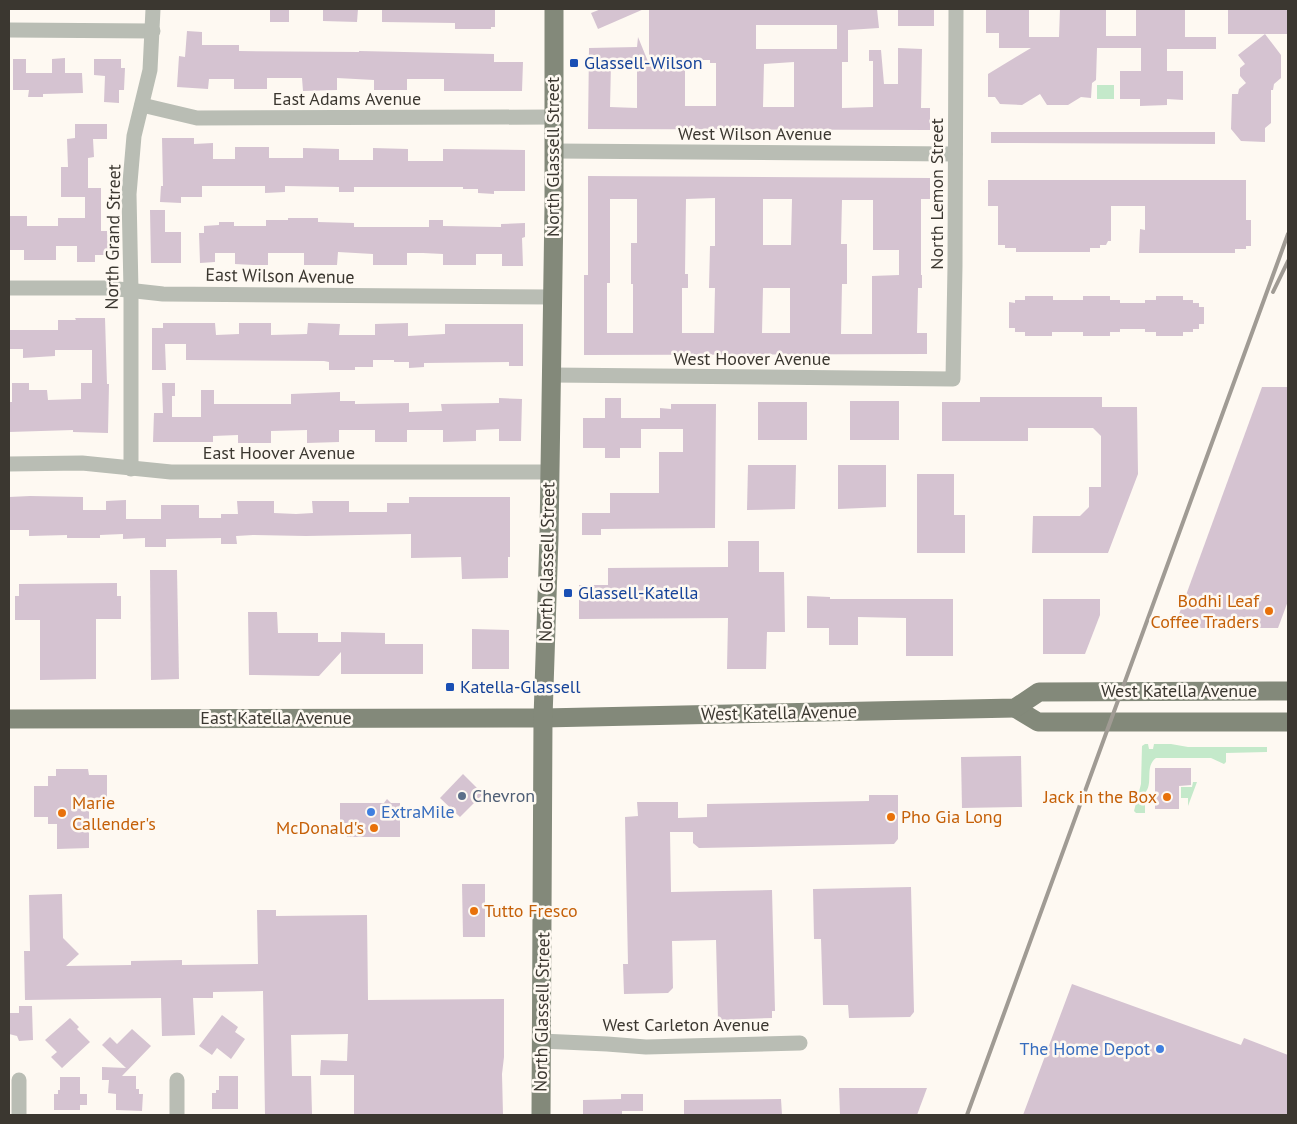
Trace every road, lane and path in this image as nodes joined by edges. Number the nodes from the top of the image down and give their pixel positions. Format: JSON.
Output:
{"nodes":[{"id":1,"x":154,"y":9,"type":"edge"},
{"id":2,"x":554,"y":9,"type":"edge"},
{"id":3,"x":956,"y":9,"type":"edge"},
{"id":4,"x":9,"y":30,"type":"edge"},
{"id":5,"x":153,"y":30,"type":"junction"},
{"id":6,"x":142,"y":105,"type":"junction"},
{"id":7,"x":554,"y":118,"type":"junction"},
{"id":8,"x":554,"y":152,"type":"junction"},
{"id":9,"x":955,"y":154,"type":"junction"},
{"id":10,"x":9,"y":288,"type":"edge"},
{"id":11,"x":131,"y":291,"type":"junction"},
{"id":12,"x":552,"y":297,"type":"junction"},
{"id":13,"x":551,"y":375,"type":"junction"},
{"id":14,"x":953,"y":379,"type":"joint"},
{"id":15,"x":9,"y":464,"type":"edge"},
{"id":16,"x":131,"y":468,"type":"junction"},
{"id":17,"x":550,"y":472,"type":"junction"},
{"id":18,"x":1288,"y":691,"type":"edge"},
{"id":19,"x":1015,"y":708,"type":"junction"},
{"id":20,"x":543,"y":718,"type":"junction"},
{"id":21,"x":9,"y":719,"type":"edge"},
{"id":22,"x":1288,"y":722,"type":"edge"},
{"id":23,"x":541,"y":1041,"type":"junction"},
{"id":24,"x":800,"y":1043,"type":"dead end"},
{"id":25,"x":19,"y":1080,"type":"dead end"},
{"id":26,"x":177,"y":1080,"type":"dead end"},
{"id":27,"x":19,"y":1115,"type":"edge"},
{"id":28,"x":177,"y":1115,"type":"edge"},
{"id":29,"x":541,"y":1115,"type":"edge"}],
"edges":[{"from":1,"to":5,"type":"street","name":"North Grand Street"},
{"from":2,"to":7,"type":"main road","name":"North Glassell Street"},
{"from":3,"to":9,"type":"street","name":"North Lemon Street"},
{"from":4,"to":5,"type":"street"},
{"from":5,"to":6,"type":"street","name":"North Grand Street"},
{"from":6,"to":7,"type":"street","name":"East Adams Avenue"},
{"from":6,"to":11,"type":"street","name":"North Grand Street"},
{"from":7,"to":8,"type":"main road","name":"North Glassell Street"},
{"from":8,"to":9,"type":"street","name":"West Wilson Avenue"},
{"from":8,"to":12,"type":"main road","name":"North Glassell Street"},
{"from":9,"to":14,"type":"street","name":"North Lemon Street"},
{"from":10,"to":11,"type":"street","name":"East Wilson Avenue"},
{"from":11,"to":12,"type":"street","name":"East Wilson Avenue"},
{"from":11,"to":16,"type":"street","name":"North Grand Street"},
{"from":12,"to":13,"type":"main road","name":"North Glassell Street"},
{"from":13,"to":14,"type":"street","name":"West Hoover Avenue"},
{"from":13,"to":17,"type":"main road","name":"North Glassell Street"},
{"from":15,"to":16,"type":"street","name":"East Hoover Avenue"},
{"from":16,"to":17,"type":"street","name":"East Hoover Avenue"},
{"from":17,"to":20,"type":"main road","name":"North Glassell Street"},
{"from":18,"to":19,"type":"main road","name":"West Katella Avenue"},
{"from":19,"to":20,"type":"main road","name":"West Katella Avenue"},
{"from":19,"to":22,"type":"main road","name":"West Katella Avenue"},
{"from":20,"to":21,"type":"main road","name":"East Katella Avenue"},
{"from":20,"to":23,"type":"main road","name":"North Glassell Street"},
{"from":23,"to":24,"type":"street","name":"West Carleton Avenue"},
{"from":23,"to":29,"type":"main road","name":"North Glassell Street"},
{"from":25,"to":27,"type":"street"},
{"from":26,"to":28,"type":"street"}]}
